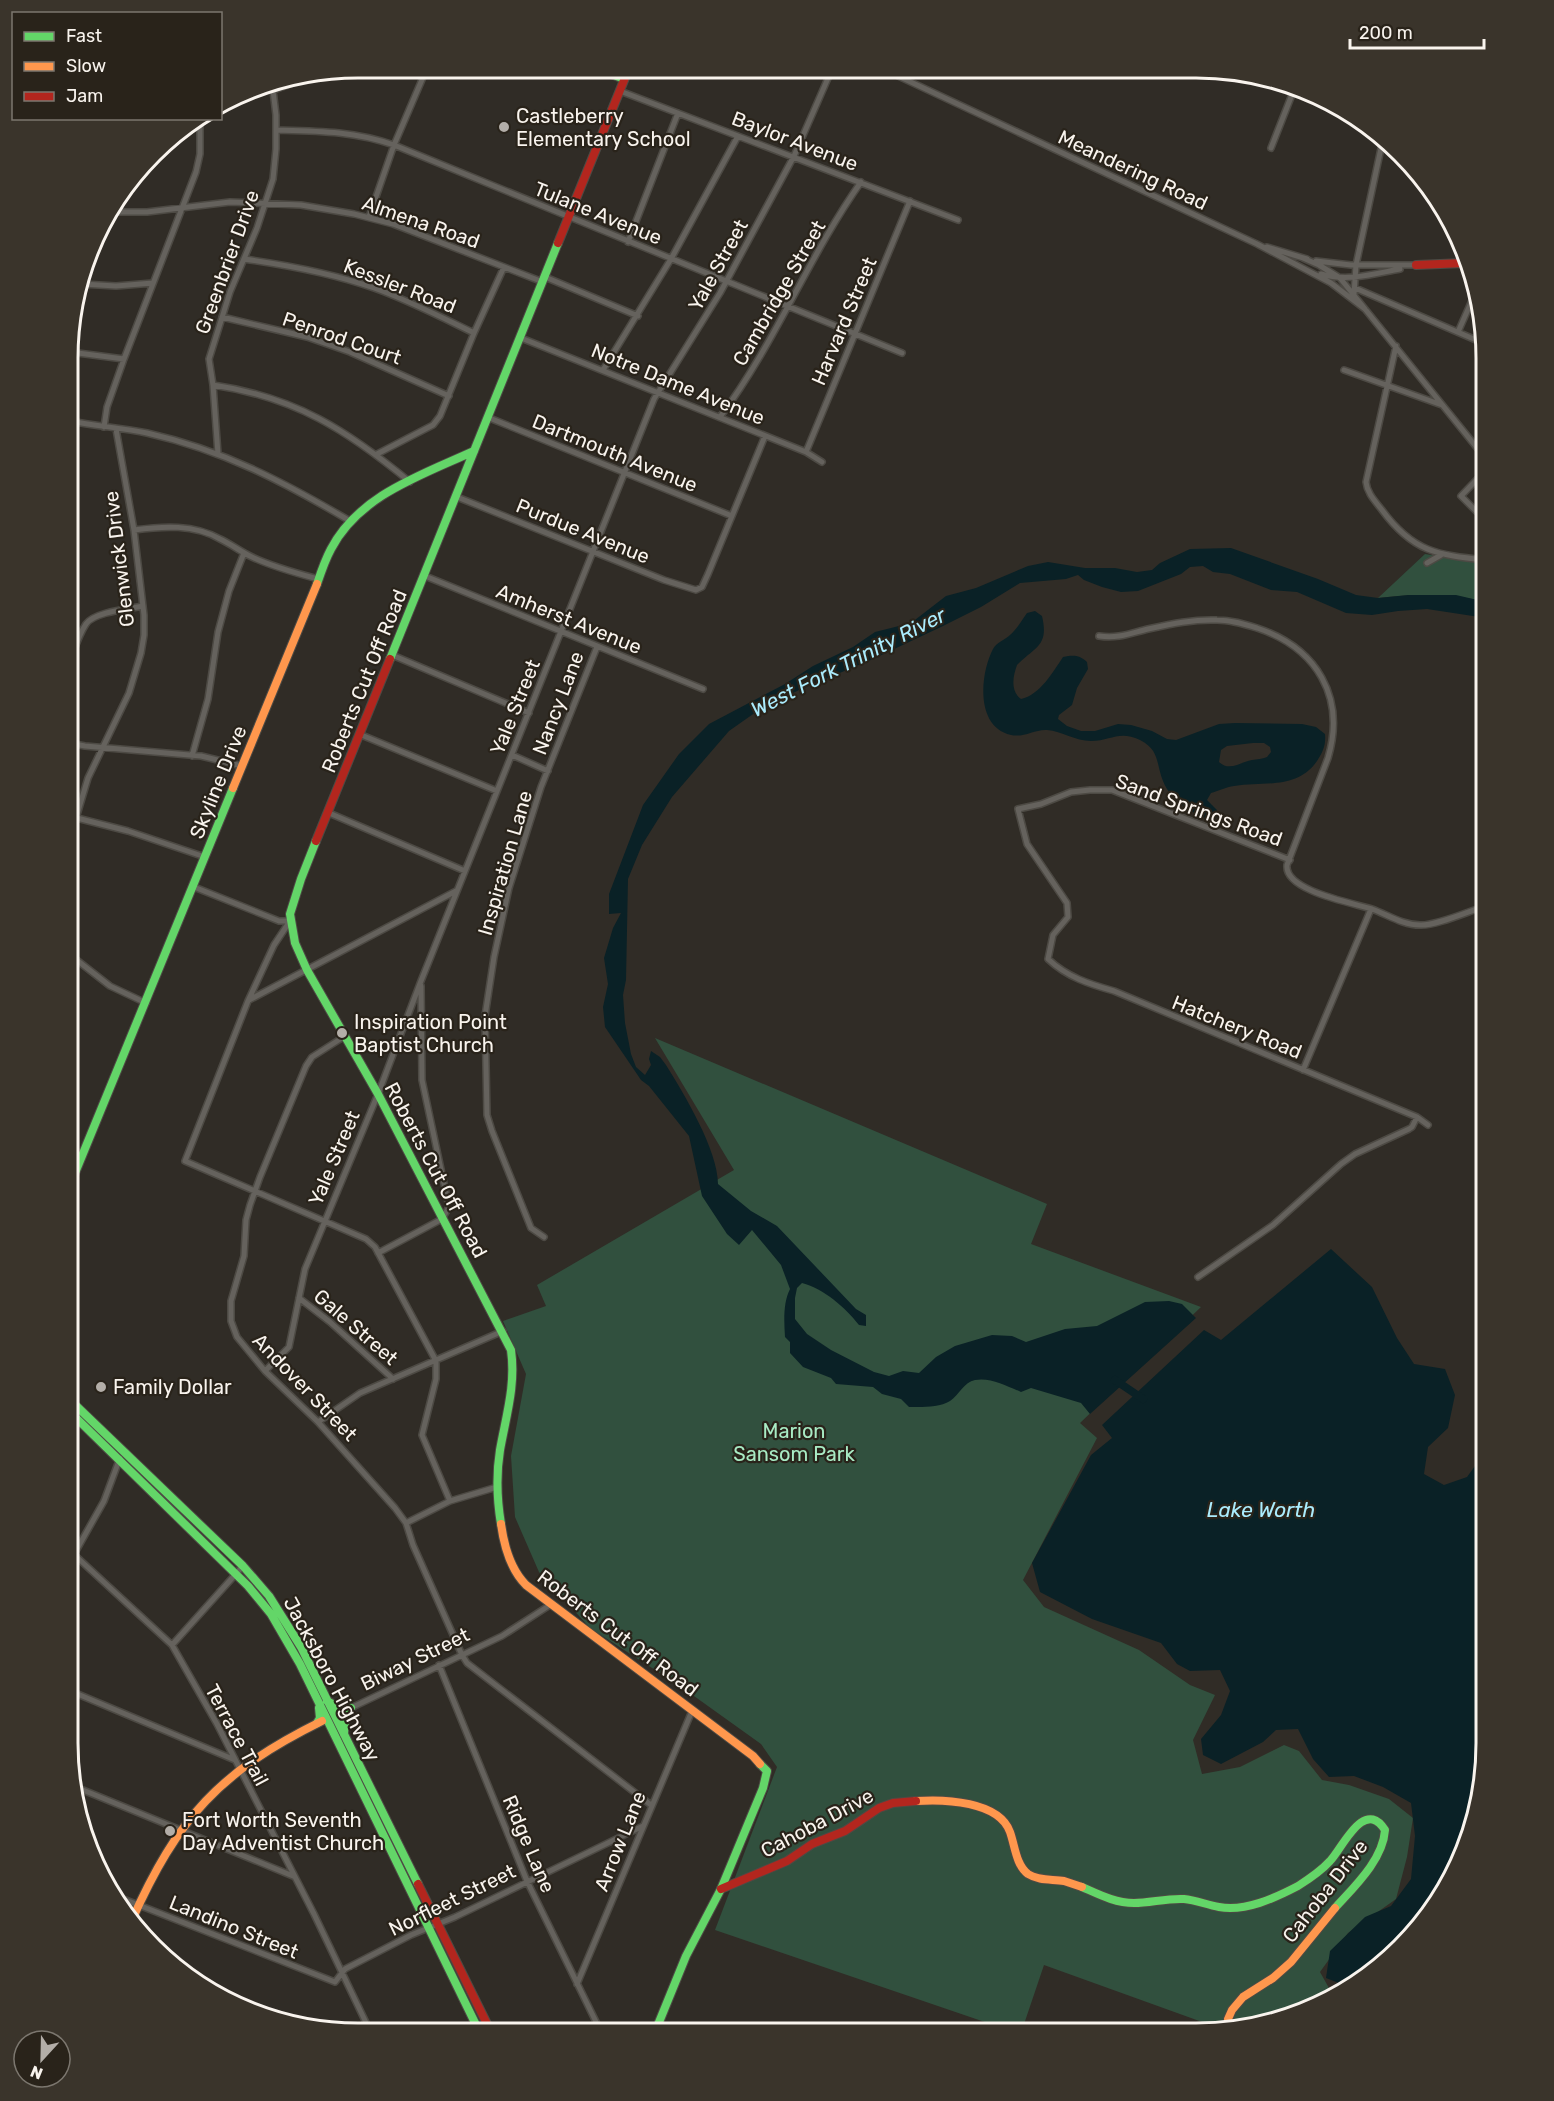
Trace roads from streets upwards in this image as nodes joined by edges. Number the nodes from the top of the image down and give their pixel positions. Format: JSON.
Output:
{"nodes":[{"id":1,"x":422,"y":78,"type":"edge"},
{"id":2,"x":828,"y":78,"type":"edge"},
{"id":3,"x":902,"y":78,"type":"edge"},
{"id":4,"x":624,"y":79,"type":"edge"},
{"id":5,"x":274,"y":91,"type":"edge"},
{"id":6,"x":620,"y":91,"type":"junction"},
{"id":7,"x":1292,"y":95,"type":"edge"},
{"id":8,"x":678,"y":113,"type":"junction"},
{"id":9,"x":200,"y":126,"type":"edge"},
{"id":10,"x":276,"y":130,"type":"junction"},
{"id":11,"x":738,"y":136,"type":"junction"},
{"id":12,"x":394,"y":145,"type":"junction"},
{"id":13,"x":1381,"y":147,"type":"edge"},
{"id":14,"x":1271,"y":148,"type":"dead end"},
{"id":15,"x":794,"y":156,"type":"junction"},
{"id":16,"x":861,"y":182,"type":"junction"},
{"id":17,"x":910,"y":201,"type":"junction"},
{"id":18,"x":266,"y":203,"type":"junction"},
{"id":19,"x":184,"y":206,"type":"junction"},
{"id":20,"x":119,"y":212,"type":"edge"},
{"id":21,"x":568,"y":216,"type":"junction"},
{"id":22,"x":369,"y":217,"type":"junction"},
{"id":23,"x":958,"y":220,"type":"dead end"},
{"id":24,"x":628,"y":242,"type":"junction"},
{"id":25,"x":1257,"y":244,"type":"junction"},
{"id":26,"x":1304,"y":258,"type":"junction"},
{"id":27,"x":244,"y":259,"type":"junction"},
{"id":28,"x":671,"y":259,"type":"junction"},
{"id":29,"x":1459,"y":263,"type":"edge"},
{"id":30,"x":1356,"y":265,"type":"junction"},
{"id":31,"x":1416,"y":265,"type":"junction"},
{"id":32,"x":504,"y":267,"type":"junction"},
{"id":33,"x":1312,"y":272,"type":"junction"},
{"id":34,"x":1356,"y":277,"type":"junction"},
{"id":35,"x":1340,"y":278,"type":"junction"},
{"id":36,"x":544,"y":279,"type":"junction"},
{"id":37,"x":726,"y":282,"type":"junction"},
{"id":38,"x":153,"y":283,"type":"junction"},
{"id":39,"x":88,"y":284,"type":"edge"},
{"id":40,"x":1354,"y":291,"type":"junction"},
{"id":41,"x":1471,"y":303,"type":"edge"},
{"id":42,"x":788,"y":306,"type":"junction"},
{"id":43,"x":1365,"y":309,"type":"junction"},
{"id":44,"x":638,"y":315,"type":"junction"},
{"id":45,"x":222,"y":317,"type":"junction"},
{"id":46,"x":1458,"y":332,"type":"junction"},
{"id":47,"x":474,"y":333,"type":"junction"},
{"id":48,"x":855,"y":333,"type":"junction"},
{"id":49,"x":521,"y":338,"type":"junction"},
{"id":50,"x":1475,"y":339,"type":"edge"},
{"id":51,"x":1396,"y":346,"type":"junction"},
{"id":52,"x":78,"y":353,"type":"edge"},
{"id":53,"x":902,"y":353,"type":"dead end"},
{"id":54,"x":124,"y":359,"type":"junction"},
{"id":55,"x":603,"y":370,"type":"junction"},
{"id":56,"x":1344,"y":370,"type":"dead end"},
{"id":57,"x":213,"y":385,"type":"junction"},
{"id":58,"x":1387,"y":386,"type":"junction"},
{"id":59,"x":658,"y":393,"type":"junction"},
{"id":60,"x":449,"y":396,"type":"junction"},
{"id":61,"x":1444,"y":406,"type":"junction"},
{"id":62,"x":487,"y":417,"type":"junction"},
{"id":63,"x":720,"y":417,"type":"junction"},
{"id":64,"x":78,"y":422,"type":"edge"},
{"id":65,"x":104,"y":427,"type":"junction"},
{"id":66,"x":116,"y":429,"type":"junction"},
{"id":67,"x":765,"y":435,"type":"junction"},
{"id":68,"x":1476,"y":446,"type":"edge"},
{"id":69,"x":474,"y":451,"type":"junction"},
{"id":70,"x":806,"y":452,"type":"junction"},
{"id":71,"x":218,"y":454,"type":"junction"},
{"id":72,"x":377,"y":454,"type":"junction"},
{"id":73,"x":822,"y":462,"type":"dead end"},
{"id":74,"x":626,"y":473,"type":"junction"},
{"id":75,"x":1476,"y":480,"type":"edge"},
{"id":76,"x":410,"y":482,"type":"junction"},
{"id":77,"x":457,"y":497,"type":"junction"},
{"id":78,"x":1476,"y":511,"type":"edge"},
{"id":79,"x":732,"y":516,"type":"junction"},
{"id":80,"x":350,"y":521,"type":"junction"},
{"id":81,"x":134,"y":530,"type":"junction"},
{"id":82,"x":594,"y":551,"type":"junction"},
{"id":83,"x":244,"y":553,"type":"junction"},
{"id":84,"x":1441,"y":555,"type":"junction"},
{"id":85,"x":1476,"y":559,"type":"edge"},
{"id":86,"x":1427,"y":563,"type":"dead end"},
{"id":87,"x":425,"y":576,"type":"junction"},
{"id":88,"x":318,"y":579,"type":"junction"},
{"id":89,"x":143,"y":606,"type":"junction"},
{"id":90,"x":562,"y":632,"type":"junction"},
{"id":91,"x":1099,"y":636,"type":"dead end"},
{"id":92,"x":78,"y":639,"type":"edge"},
{"id":93,"x":597,"y":646,"type":"junction"},
{"id":94,"x":392,"y":655,"type":"junction"},
{"id":95,"x":703,"y":689,"type":"dead end"},
{"id":96,"x":529,"y":713,"type":"junction"},
{"id":97,"x":359,"y":734,"type":"junction"},
{"id":98,"x":78,"y":744,"type":"edge"},
{"id":99,"x":102,"y":748,"type":"junction"},
{"id":100,"x":512,"y":755,"type":"junction"},
{"id":101,"x":192,"y":756,"type":"junction"},
{"id":102,"x":242,"y":766,"type":"junction"},
{"id":103,"x":548,"y":771,"type":"junction"},
{"id":104,"x":497,"y":791,"type":"junction"},
{"id":105,"x":78,"y":802,"type":"edge"},
{"id":106,"x":329,"y":813,"type":"junction"},
{"id":107,"x":78,"y":818,"type":"edge"},
{"id":108,"x":206,"y":857,"type":"junction"},
{"id":109,"x":1290,"y":860,"type":"junction"},
{"id":110,"x":465,"y":871,"type":"junction"},
{"id":111,"x":194,"y":887,"type":"junction"},
{"id":112,"x":457,"y":891,"type":"junction"},
{"id":113,"x":1371,"y":909,"type":"junction"},
{"id":114,"x":1476,"y":909,"type":"edge"},
{"id":115,"x":290,"y":921,"type":"junction"},
{"id":116,"x":1048,"y":959,"type":"joint"},
{"id":117,"x":78,"y":961,"type":"edge"},
{"id":118,"x":307,"y":970,"type":"junction"},
{"id":119,"x":421,"y":981,"type":"junction"},
{"id":120,"x":248,"y":1001,"type":"junction"},
{"id":121,"x":146,"y":1003,"type":"junction"},
{"id":122,"x":345,"y":1036,"type":"junction"},
{"id":123,"x":1303,"y":1070,"type":"junction"},
{"id":124,"x":378,"y":1094,"type":"junction"},
{"id":125,"x":1417,"y":1117,"type":"junction"},
{"id":126,"x":1428,"y":1125,"type":"dead end"},
{"id":127,"x":78,"y":1168,"type":"edge"},
{"id":128,"x":255,"y":1192,"type":"junction"},
{"id":129,"x":442,"y":1219,"type":"junction"},
{"id":130,"x":323,"y":1221,"type":"junction"},
{"id":131,"x":544,"y":1237,"type":"dead end"},
{"id":132,"x":379,"y":1254,"type":"junction"},
{"id":133,"x":1198,"y":1277,"type":"dead end"},
{"id":134,"x":299,"y":1298,"type":"junction"},
{"id":135,"x":502,"y":1331,"type":"junction"},
{"id":136,"x":436,"y":1361,"type":"junction"},
{"id":137,"x":266,"y":1371,"type":"junction"},
{"id":138,"x":393,"y":1379,"type":"junction"},
{"id":139,"x":78,"y":1407,"type":"edge"},
{"id":140,"x":78,"y":1420,"type":"edge"},
{"id":141,"x":318,"y":1422,"type":"junction"},
{"id":142,"x":123,"y":1450,"type":"junction"},
{"id":143,"x":119,"y":1460,"type":"junction"},
{"id":144,"x":497,"y":1487,"type":"junction"},
{"id":145,"x":175,"y":1501,"type":"junction"},
{"id":146,"x":450,"y":1502,"type":"junction"},
{"id":147,"x":169,"y":1508,"type":"junction"},
{"id":148,"x":405,"y":1523,"type":"junction"},
{"id":149,"x":78,"y":1547,"type":"edge"},
{"id":150,"x":78,"y":1558,"type":"edge"},
{"id":151,"x":243,"y":1566,"type":"junction"},
{"id":152,"x":233,"y":1577,"type":"junction"},
{"id":153,"x":550,"y":1605,"type":"junction"},
{"id":154,"x":172,"y":1646,"type":"junction"},
{"id":155,"x":462,"y":1654,"type":"junction"},
{"id":156,"x":439,"y":1665,"type":"junction"},
{"id":157,"x":78,"y":1694,"type":"edge"},
{"id":158,"x":323,"y":1703,"type":"junction"},
{"id":159,"x":351,"y":1708,"type":"junction"},
{"id":160,"x":692,"y":1711,"type":"junction"},
{"id":161,"x":330,"y":1717,"type":"junction"},
{"id":162,"x":317,"y":1723,"type":"junction"},
{"id":163,"x":344,"y":1735,"type":"junction"},
{"id":164,"x":234,"y":1760,"type":"junction"},
{"id":165,"x":239,"y":1768,"type":"junction"},
{"id":166,"x":82,"y":1789,"type":"edge"},
{"id":167,"x":372,"y":1792,"type":"junction"},
{"id":168,"x":363,"y":1796,"type":"junction"},
{"id":169,"x":651,"y":1804,"type":"junction"},
{"id":170,"x":643,"y":1826,"type":"junction"},
{"id":171,"x":180,"y":1829,"type":"junction"},
{"id":172,"x":293,"y":1876,"type":"junction"},
{"id":173,"x":527,"y":1881,"type":"junction"},
{"id":174,"x":721,"y":1889,"type":"junction"},
{"id":175,"x":125,"y":1899,"type":"edge"},
{"id":176,"x":138,"y":1904,"type":"junction"},
{"id":177,"x":135,"y":1912,"type":"edge"},
{"id":178,"x":438,"y":1924,"type":"junction"},
{"id":179,"x":428,"y":1928,"type":"junction"},
{"id":180,"x":341,"y":1974,"type":"junction"},
{"id":181,"x":577,"y":1984,"type":"junction"},
{"id":182,"x":1229,"y":2021,"type":"edge"},
{"id":183,"x":366,"y":2023,"type":"edge"},
{"id":184,"x":475,"y":2023,"type":"edge"},
{"id":185,"x":487,"y":2023,"type":"edge"},
{"id":186,"x":596,"y":2023,"type":"edge"},
{"id":187,"x":659,"y":2023,"type":"edge"}],
"edges":[{"from":1,"to":12,"type":"street"},
{"from":2,"to":15,"type":"street","name":"Yale Street"},
{"from":3,"to":25,"type":"street","name":"Meandering Road"},
{"from":4,"to":6,"type":"street","name":"Roberts Cut Off Road"},
{"from":5,"to":10,"type":"street","name":"Greenbrier Drive"},
{"from":6,"to":8,"type":"street","name":"Baylor Avenue"},
{"from":6,"to":21,"type":"street","name":"Roberts Cut Off Road"},
{"from":7,"to":14,"type":"street"},
{"from":8,"to":11,"type":"street","name":"Baylor Avenue"},
{"from":8,"to":24,"type":"street"},
{"from":9,"to":19,"type":"street"},
{"from":10,"to":12,"type":"street","name":"Tulane Avenue"},
{"from":10,"to":18,"type":"street","name":"Greenbrier Drive"},
{"from":11,"to":15,"type":"street","name":"Baylor Avenue"},
{"from":11,"to":28,"type":"street"},
{"from":12,"to":21,"type":"street","name":"Tulane Avenue"},
{"from":12,"to":22,"type":"street"},
{"from":13,"to":30,"type":"street"},
{"from":15,"to":16,"type":"street","name":"Baylor Avenue"},
{"from":15,"to":37,"type":"street","name":"Yale Street"},
{"from":16,"to":17,"type":"street","name":"Baylor Avenue"},
{"from":16,"to":42,"type":"street","name":"Cambridge Street"},
{"from":17,"to":23,"type":"street","name":"Baylor Avenue"},
{"from":17,"to":48,"type":"street","name":"Harvard Street"},
{"from":18,"to":19,"type":"street","name":"Almena Road"},
{"from":18,"to":22,"type":"street","name":"Almena Road"},
{"from":18,"to":27,"type":"street","name":"Greenbrier Drive"},
{"from":19,"to":20,"type":"street","name":"Almena Road"},
{"from":19,"to":38,"type":"street"},
{"from":21,"to":24,"type":"street","name":"Tulane Avenue"},
{"from":21,"to":36,"type":"street","name":"Roberts Cut Off Road"},
{"from":22,"to":32,"type":"street","name":"Almena Road"},
{"from":24,"to":28,"type":"street","name":"Tulane Avenue"},
{"from":25,"to":26,"type":"street"},
{"from":25,"to":33,"type":"street","name":"Meandering Road"},
{"from":26,"to":30,"type":"street"},
{"from":26,"to":35,"type":"street","name":"Meandering Road"},
{"from":27,"to":45,"type":"street","name":"Greenbrier Drive"},
{"from":27,"to":47,"type":"street","name":"Kessler Road"},
{"from":28,"to":37,"type":"street","name":"Tulane Avenue"},
{"from":28,"to":44,"type":"street"},
{"from":29,"to":31,"type":"street"},
{"from":30,"to":31,"type":"street"},
{"from":30,"to":34,"type":"street"},
{"from":31,"to":34,"type":"street"},
{"from":32,"to":36,"type":"street","name":"Almena Road"},
{"from":32,"to":47,"type":"street"},
{"from":33,"to":35,"type":"street"},
{"from":33,"to":43,"type":"street","name":"Meandering Road"},
{"from":34,"to":35,"type":"street"},
{"from":34,"to":40,"type":"street"},
{"from":35,"to":40,"type":"street","name":"Meandering Road"},
{"from":36,"to":44,"type":"street","name":"Almena Road"},
{"from":36,"to":49,"type":"street","name":"Roberts Cut Off Road"},
{"from":37,"to":42,"type":"street","name":"Tulane Avenue"},
{"from":37,"to":59,"type":"street","name":"Yale Street"},
{"from":38,"to":39,"type":"street"},
{"from":38,"to":54,"type":"street"},
{"from":40,"to":43,"type":"street","name":"Meandering Road"},
{"from":40,"to":46,"type":"street"},
{"from":41,"to":46,"type":"street"},
{"from":42,"to":48,"type":"street","name":"Tulane Avenue"},
{"from":42,"to":63,"type":"street","name":"Cambridge Street"},
{"from":43,"to":51,"type":"street","name":"Meandering Road"},
{"from":44,"to":55,"type":"street"},
{"from":45,"to":57,"type":"street","name":"Greenbrier Drive"},
{"from":45,"to":60,"type":"street","name":"Penrod Court"},
{"from":46,"to":50,"type":"street"},
{"from":47,"to":60,"type":"street"},
{"from":48,"to":53,"type":"street","name":"Tulane Avenue"},
{"from":48,"to":70,"type":"street","name":"Harvard Street"},
{"from":49,"to":55,"type":"street","name":"Notre Dame Avenue"},
{"from":49,"to":62,"type":"street","name":"Roberts Cut Off Road"},
{"from":51,"to":58,"type":"street"},
{"from":51,"to":61,"type":"street","name":"Meandering Road"},
{"from":52,"to":54,"type":"street"},
{"from":54,"to":65,"type":"street"},
{"from":55,"to":59,"type":"street","name":"Notre Dame Avenue"},
{"from":56,"to":58,"type":"street"},
{"from":57,"to":71,"type":"street","name":"Greenbrier Drive"},
{"from":57,"to":72,"type":"street"},
{"from":58,"to":61,"type":"street"},
{"from":58,"to":84,"type":"street"},
{"from":59,"to":63,"type":"street","name":"Notre Dame Avenue"},
{"from":59,"to":74,"type":"street","name":"Yale Street"},
{"from":60,"to":72,"type":"street"},
{"from":61,"to":68,"type":"street","name":"Meandering Road"},
{"from":62,"to":69,"type":"street","name":"Roberts Cut Off Road"},
{"from":62,"to":74,"type":"street","name":"Dartmouth Avenue"},
{"from":63,"to":67,"type":"street","name":"Notre Dame Avenue"},
{"from":64,"to":65,"type":"street"},
{"from":65,"to":66,"type":"street"},
{"from":66,"to":71,"type":"street"},
{"from":66,"to":81,"type":"street","name":"Glenwick Drive"},
{"from":67,"to":70,"type":"street","name":"Notre Dame Avenue"},
{"from":67,"to":79,"type":"street"},
{"from":69,"to":76,"type":"street","name":"Skyline Drive"},
{"from":69,"to":77,"type":"street","name":"Roberts Cut Off Road"},
{"from":70,"to":73,"type":"street","name":"Notre Dame Avenue"},
{"from":71,"to":80,"type":"street"},
{"from":72,"to":76,"type":"street"},
{"from":74,"to":79,"type":"street","name":"Dartmouth Avenue"},
{"from":74,"to":82,"type":"street","name":"Yale Street"},
{"from":75,"to":78,"type":"street"},
{"from":76,"to":80,"type":"street","name":"Skyline Drive"},
{"from":77,"to":82,"type":"street","name":"Purdue Avenue"},
{"from":77,"to":87,"type":"street","name":"Roberts Cut Off Road"},
{"from":79,"to":82,"type":"street","name":"Purdue Avenue"},
{"from":80,"to":88,"type":"street","name":"Skyline Drive"},
{"from":81,"to":83,"type":"street"},
{"from":81,"to":89,"type":"street","name":"Glenwick Drive"},
{"from":82,"to":90,"type":"street","name":"Yale Street"},
{"from":83,"to":88,"type":"street"},
{"from":83,"to":101,"type":"street"},
{"from":84,"to":85,"type":"street"},
{"from":84,"to":86,"type":"street"},
{"from":87,"to":90,"type":"street","name":"Amherst Avenue"},
{"from":87,"to":94,"type":"street","name":"Roberts Cut Off Road"},
{"from":88,"to":102,"type":"street","name":"Skyline Drive"},
{"from":89,"to":92,"type":"street"},
{"from":89,"to":99,"type":"street","name":"Glenwick Drive"},
{"from":90,"to":93,"type":"street","name":"Amherst Avenue"},
{"from":90,"to":96,"type":"street","name":"Yale Street"},
{"from":91,"to":109,"type":"street","name":"Sand Springs Road"},
{"from":93,"to":95,"type":"street","name":"Amherst Avenue"},
{"from":93,"to":103,"type":"street","name":"Nancy Lane"},
{"from":94,"to":96,"type":"street"},
{"from":94,"to":97,"type":"street","name":"Roberts Cut Off Road"},
{"from":96,"to":100,"type":"street","name":"Yale Street"},
{"from":97,"to":104,"type":"street"},
{"from":97,"to":106,"type":"street","name":"Roberts Cut Off Road"},
{"from":98,"to":99,"type":"street"},
{"from":99,"to":101,"type":"street"},
{"from":99,"to":105,"type":"street","name":"Glenwick Drive"},
{"from":100,"to":103,"type":"street"},
{"from":100,"to":104,"type":"street","name":"Yale Street"},
{"from":101,"to":102,"type":"street"},
{"from":102,"to":108,"type":"street","name":"Skyline Drive"},
{"from":103,"to":131,"type":"street","name":"Inspiration Lane"},
{"from":104,"to":110,"type":"street","name":"Yale Street"},
{"from":106,"to":110,"type":"street"},
{"from":106,"to":115,"type":"street","name":"Roberts Cut Off Road"},
{"from":107,"to":108,"type":"street"},
{"from":108,"to":111,"type":"street","name":"Skyline Drive"},
{"from":109,"to":113,"type":"street","name":"Sand Springs Road"},
{"from":109,"to":116,"type":"street","name":"Sand Springs Road"},
{"from":110,"to":112,"type":"street","name":"Yale Street"},
{"from":111,"to":115,"type":"street"},
{"from":111,"to":121,"type":"street","name":"Skyline Drive"},
{"from":112,"to":118,"type":"street"},
{"from":112,"to":119,"type":"street","name":"Yale Street"},
{"from":113,"to":114,"type":"street","name":"Sand Springs Road"},
{"from":113,"to":123,"type":"street"},
{"from":115,"to":118,"type":"street","name":"Roberts Cut Off Road"},
{"from":115,"to":120,"type":"street"},
{"from":116,"to":123,"type":"street","name":"Hatchery Road"},
{"from":117,"to":121,"type":"street"},
{"from":118,"to":120,"type":"street"},
{"from":118,"to":122,"type":"street","name":"Roberts Cut Off Road"},
{"from":119,"to":124,"type":"street","name":"Yale Street"},
{"from":119,"to":129,"type":"street"},
{"from":120,"to":128,"type":"street"},
{"from":121,"to":127,"type":"street","name":"Skyline Drive"},
{"from":122,"to":124,"type":"street","name":"Roberts Cut Off Road"},
{"from":122,"to":128,"type":"street","name":"Andover Street"},
{"from":123,"to":125,"type":"street","name":"Hatchery Road"},
{"from":124,"to":129,"type":"street","name":"Roberts Cut Off Road"},
{"from":124,"to":130,"type":"street","name":"Yale Street"},
{"from":125,"to":126,"type":"street","name":"Hatchery Road"},
{"from":125,"to":133,"type":"street"},
{"from":128,"to":130,"type":"street"},
{"from":128,"to":137,"type":"street","name":"Andover Street"},
{"from":129,"to":132,"type":"street"},
{"from":129,"to":135,"type":"street","name":"Roberts Cut Off Road"},
{"from":130,"to":132,"type":"street"},
{"from":130,"to":134,"type":"street","name":"Yale Street"},
{"from":132,"to":136,"type":"street"},
{"from":134,"to":137,"type":"street","name":"Yale Street"},
{"from":134,"to":138,"type":"street","name":"Gale Street"},
{"from":135,"to":136,"type":"street"},
{"from":135,"to":144,"type":"street","name":"Roberts Cut Off Road"},
{"from":136,"to":138,"type":"street"},
{"from":136,"to":146,"type":"street"},
{"from":137,"to":141,"type":"street","name":"Andover Street"},
{"from":138,"to":141,"type":"street"},
{"from":139,"to":142,"type":"street","name":"Jacksboro Highway"},
{"from":140,"to":143,"type":"street","name":"Jacksboro Highway"},
{"from":141,"to":148,"type":"street","name":"Andover Street"},
{"from":142,"to":143,"type":"street"},
{"from":142,"to":145,"type":"street","name":"Jacksboro Highway"},
{"from":143,"to":147,"type":"street","name":"Jacksboro Highway"},
{"from":143,"to":149,"type":"street"},
{"from":144,"to":146,"type":"street"},
{"from":144,"to":153,"type":"street","name":"Roberts Cut Off Road"},
{"from":145,"to":147,"type":"street"},
{"from":145,"to":151,"type":"street","name":"Jacksboro Highway"},
{"from":146,"to":148,"type":"street"},
{"from":147,"to":152,"type":"street","name":"Jacksboro Highway"},
{"from":148,"to":155,"type":"street","name":"Andover Street"},
{"from":150,"to":154,"type":"street","name":"Terrace Trail"},
{"from":151,"to":152,"type":"street"},
{"from":151,"to":158,"type":"street","name":"Jacksboro Highway"},
{"from":152,"to":154,"type":"street"},
{"from":152,"to":158,"type":"street","name":"Jacksboro Highway"},
{"from":153,"to":155,"type":"street","name":"Biway Street"},
{"from":153,"to":160,"type":"street","name":"Roberts Cut Off Road"},
{"from":154,"to":164,"type":"street","name":"Terrace Trail"},
{"from":155,"to":156,"type":"street","name":"Biway Street"},
{"from":155,"to":169,"type":"street","name":"Andover Street"},
{"from":156,"to":159,"type":"street","name":"Biway Street"},
{"from":156,"to":173,"type":"street","name":"Ridge Lane"},
{"from":157,"to":164,"type":"street"},
{"from":158,"to":159,"type":"street"},
{"from":158,"to":161,"type":"street","name":"Jacksboro Highway"},
{"from":158,"to":162,"type":"street"},
{"from":159,"to":161,"type":"street","name":"Biway Street"},
{"from":159,"to":163,"type":"street"},
{"from":160,"to":169,"type":"street","name":"Arrow Lane"},
{"from":160,"to":174,"type":"street","name":"Roberts Cut Off Road"},
{"from":161,"to":162,"type":"street","name":"Biway Street"},
{"from":161,"to":163,"type":"street","name":"Jacksboro Highway"},
{"from":161,"to":168,"type":"street","name":"Jacksboro Highway"},
{"from":162,"to":165,"type":"street","name":"Biway Street"},
{"from":163,"to":167,"type":"street","name":"Jacksboro Highway"},
{"from":164,"to":165,"type":"street","name":"Terrace Trail"},
{"from":165,"to":171,"type":"street","name":"Biway Street"},
{"from":165,"to":172,"type":"street","name":"Terrace Trail"},
{"from":166,"to":171,"type":"street"},
{"from":167,"to":168,"type":"street"},
{"from":167,"to":178,"type":"street","name":"Jacksboro Highway"},
{"from":168,"to":179,"type":"street","name":"Jacksboro Highway"},
{"from":169,"to":170,"type":"street","name":"Arrow Lane"},
{"from":170,"to":173,"type":"street","name":"Norfleet Street"},
{"from":170,"to":181,"type":"street","name":"Arrow Lane"},
{"from":171,"to":172,"type":"street"},
{"from":171,"to":176,"type":"street","name":"Biway Street"},
{"from":172,"to":180,"type":"street","name":"Terrace Trail"},
{"from":173,"to":178,"type":"street","name":"Norfleet Street"},
{"from":173,"to":181,"type":"street","name":"Ridge Lane"},
{"from":174,"to":182,"type":"street","name":"Cahoba Drive"},
{"from":174,"to":187,"type":"street","name":"Roberts Cut Off Road"},
{"from":175,"to":176,"type":"street","name":"Landino Street"},
{"from":176,"to":177,"type":"street","name":"Biway Street"},
{"from":176,"to":180,"type":"street","name":"Landino Street"},
{"from":178,"to":179,"type":"street","name":"Norfleet Street"},
{"from":178,"to":185,"type":"street","name":"Jacksboro Highway"},
{"from":179,"to":180,"type":"street","name":"Norfleet Street"},
{"from":179,"to":184,"type":"street","name":"Jacksboro Highway"},
{"from":180,"to":183,"type":"street","name":"Terrace Trail"},
{"from":181,"to":186,"type":"street","name":"Ridge Lane"}]}
